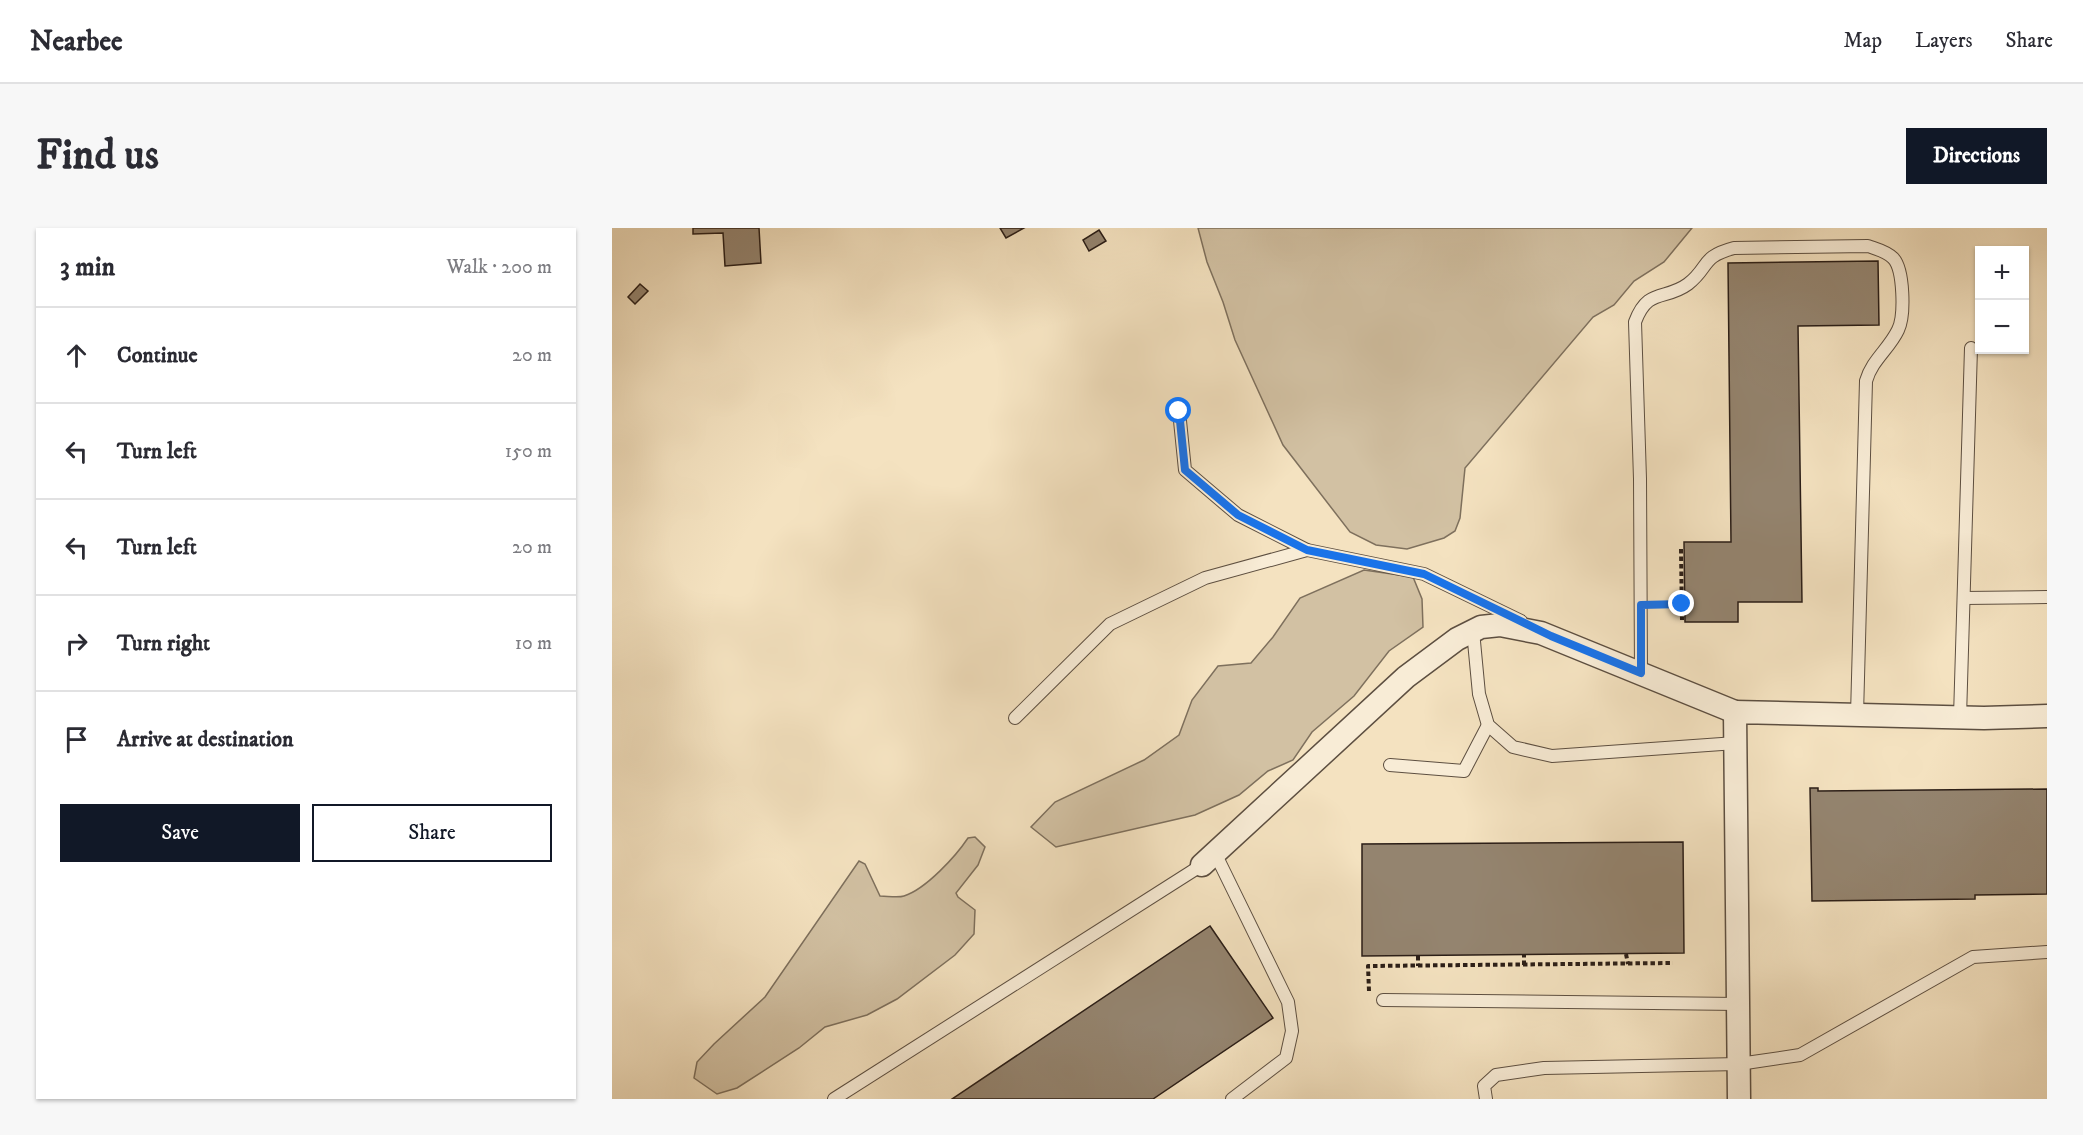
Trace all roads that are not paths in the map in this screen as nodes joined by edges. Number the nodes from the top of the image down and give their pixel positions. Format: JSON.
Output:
{"nodes":[{"id":1,"x":1971,"y":348,"type":"dead end"},
{"id":2,"x":1179,"y":411,"type":"dead end"},
{"id":3,"x":1307,"y":550,"type":"junction"},
{"id":4,"x":2047,"y":597,"type":"edge"},
{"id":5,"x":1964,"y":598,"type":"junction"},
{"id":6,"x":1473,"y":630,"type":"junction"},
{"id":7,"x":1551,"y":636,"type":"junction"},
{"id":8,"x":1641,"y":673,"type":"junction"},
{"id":9,"x":1735,"y":712,"type":"junction"},
{"id":10,"x":1857,"y":715,"type":"junction"},
{"id":11,"x":2047,"y":716,"type":"edge"},
{"id":12,"x":1960,"y":717,"type":"junction"},
{"id":13,"x":1015,"y":718,"type":"dead end"},
{"id":14,"x":1488,"y":725,"type":"junction"},
{"id":15,"x":1736,"y":743,"type":"junction"},
{"id":16,"x":1390,"y":765,"type":"dead end"},
{"id":17,"x":1209,"y":859,"type":"junction"},
{"id":18,"x":2047,"y":952,"type":"edge"},
{"id":19,"x":1383,"y":1000,"type":"road end"},
{"id":20,"x":1738,"y":1004,"type":"junction"},
{"id":21,"x":1739,"y":1064,"type":"junction"},
{"id":22,"x":834,"y":1099,"type":"edge"},
{"id":23,"x":1232,"y":1099,"type":"edge"},
{"id":24,"x":1486,"y":1099,"type":"edge"},
{"id":25,"x":1739,"y":1099,"type":"edge"}],
"edges":[{"from":1,"to":5,"type":"lane"},
{"from":2,"to":3,"type":"lane"},
{"from":3,"to":7,"type":"lane"},
{"from":3,"to":13,"type":"lane"},
{"from":4,"to":5,"type":"lane"},
{"from":5,"to":12,"type":"lane"},
{"from":6,"to":7,"type":"street"},
{"from":6,"to":14,"type":"lane"},
{"from":6,"to":17,"type":"street"},
{"from":7,"to":8,"type":"street"},
{"from":8,"to":9,"type":"street"},
{"from":8,"to":10,"type":"lane"},
{"from":9,"to":10,"type":"street"},
{"from":9,"to":15,"type":"street"},
{"from":10,"to":12,"type":"street"},
{"from":11,"to":12,"type":"street"},
{"from":14,"to":15,"type":"lane"},
{"from":14,"to":16,"type":"lane"},
{"from":15,"to":20,"type":"street"},
{"from":17,"to":22,"type":"lane"},
{"from":17,"to":23,"type":"lane"},
{"from":18,"to":21,"type":"lane"},
{"from":19,"to":20,"type":"lane"},
{"from":20,"to":21,"type":"street"},
{"from":21,"to":24,"type":"lane"},
{"from":21,"to":25,"type":"street"}]}
